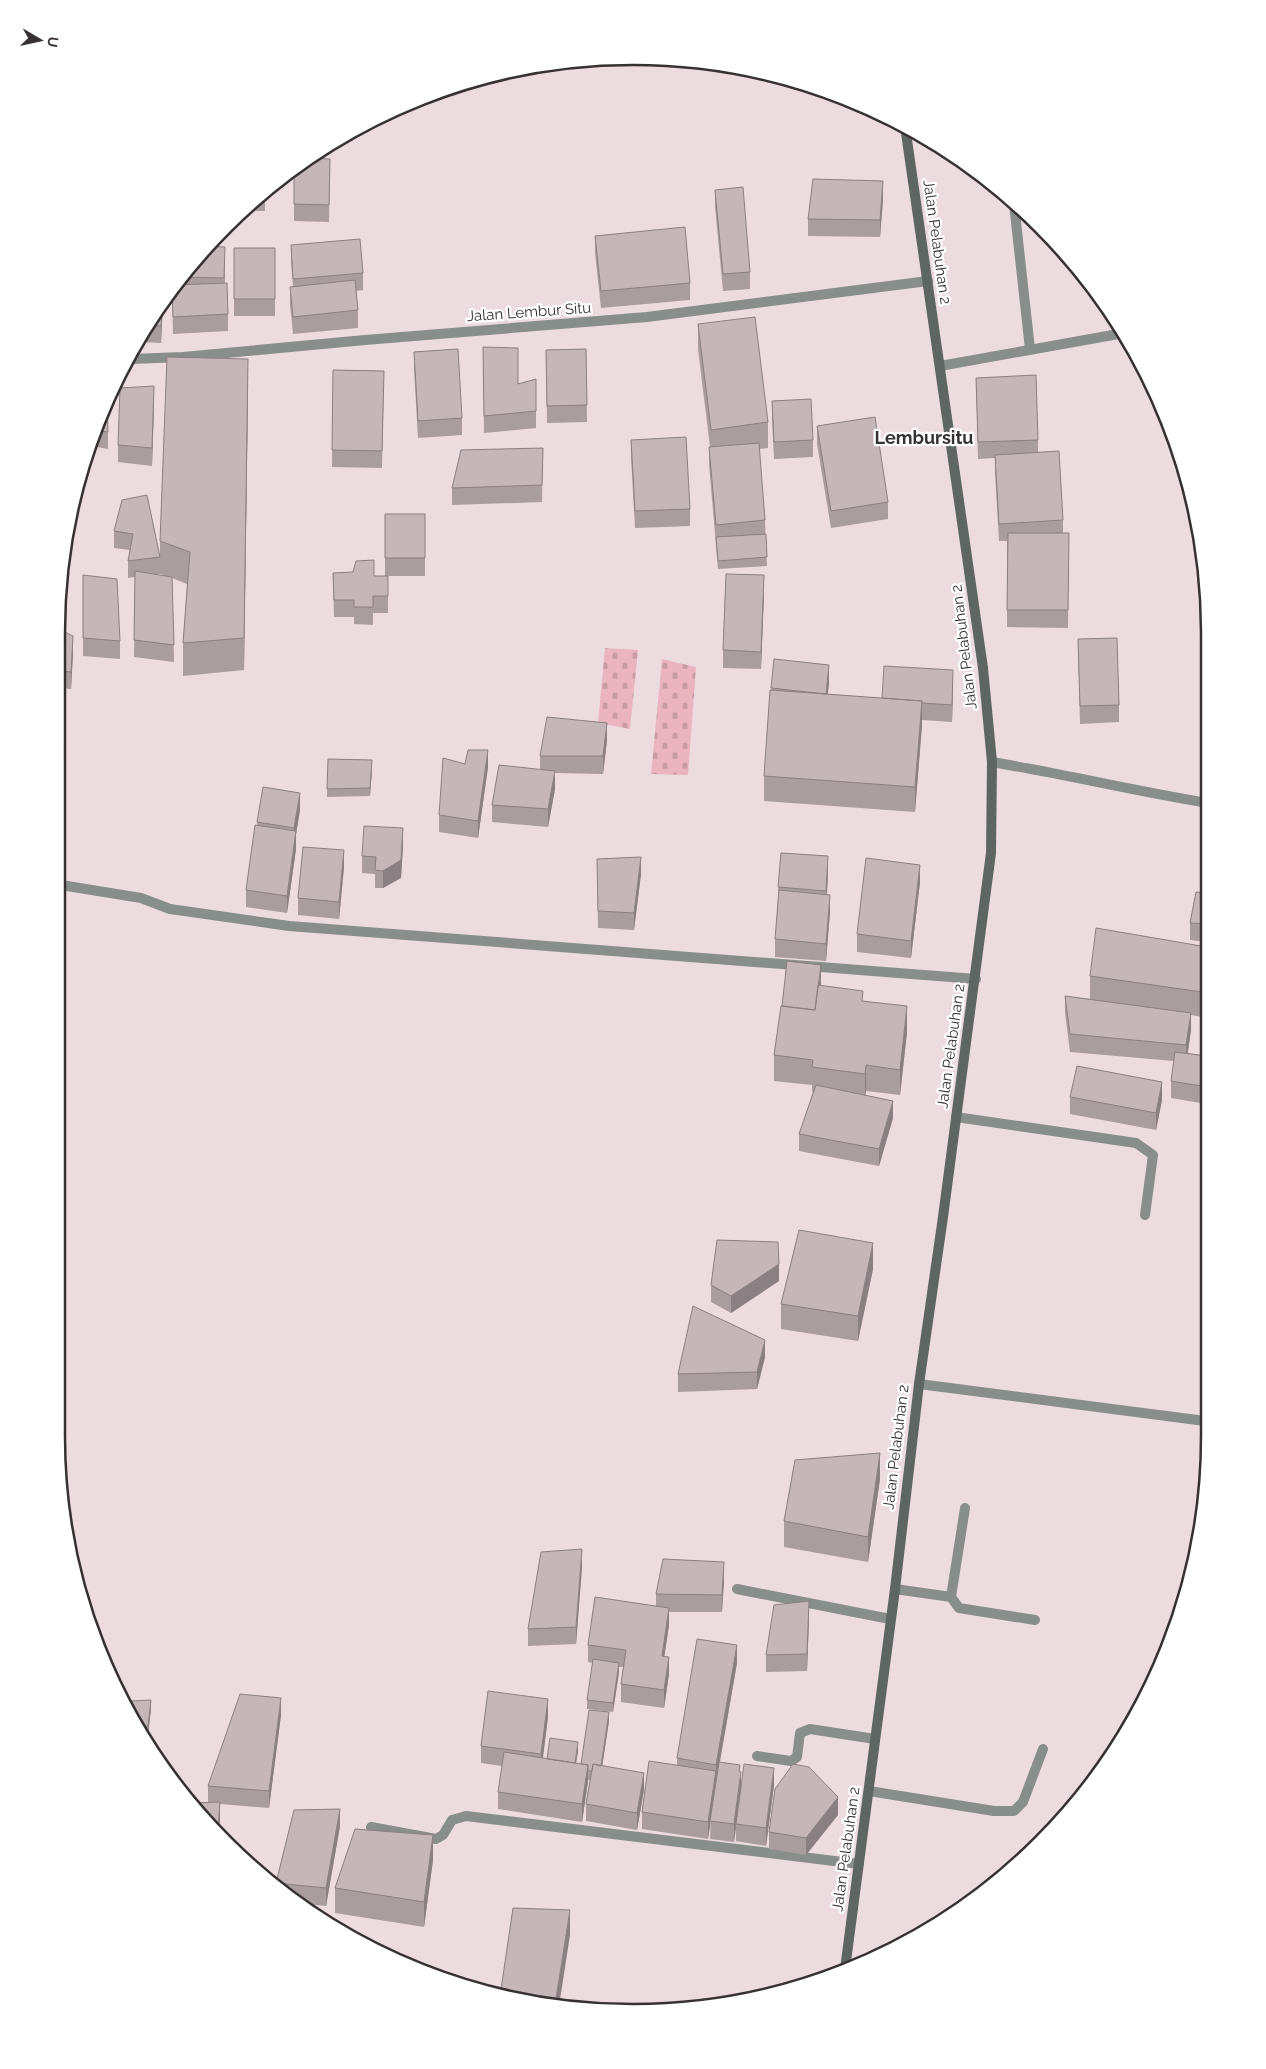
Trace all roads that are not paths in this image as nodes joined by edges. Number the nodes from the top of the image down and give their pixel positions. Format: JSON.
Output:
{"nodes":[{"id":1,"x":906,"y":136,"type":"edge"},
{"id":2,"x":1015,"y":212,"type":"edge"},
{"id":3,"x":928,"y":281,"type":"junction"},
{"id":4,"x":1116,"y":334,"type":"edge"},
{"id":5,"x":1030,"y":349,"type":"junction"},
{"id":6,"x":136,"y":359,"type":"edge"},
{"id":7,"x":940,"y":366,"type":"junction"},
{"id":8,"x":992,"y":762,"type":"junction"},
{"id":9,"x":1201,"y":802,"type":"edge"},
{"id":10,"x":65,"y":886,"type":"edge"},
{"id":11,"x":976,"y":980,"type":"junction"},
{"id":12,"x":956,"y":1117,"type":"junction"},
{"id":13,"x":1145,"y":1215,"type":"dead end"},
{"id":14,"x":918,"y":1384,"type":"junction"},
{"id":15,"x":1201,"y":1421,"type":"edge"},
{"id":16,"x":964,"y":1508,"type":"dead end"},
{"id":17,"x":737,"y":1589,"type":"dead end"},
{"id":18,"x":894,"y":1589,"type":"junction"},
{"id":19,"x":951,"y":1597,"type":"junction"},
{"id":20,"x":890,"y":1619,"type":"junction"},
{"id":21,"x":1035,"y":1620,"type":"dead end"},
{"id":22,"x":875,"y":1740,"type":"junction"},
{"id":23,"x":1043,"y":1748,"type":"dead end"},
{"id":24,"x":757,"y":1756,"type":"dead end"},
{"id":25,"x":869,"y":1791,"type":"junction"},
{"id":26,"x":370,"y":1827,"type":"dead end"},
{"id":27,"x":859,"y":1864,"type":"junction"},
{"id":28,"x":846,"y":1963,"type":"edge"}],
"edges":[{"from":1,"to":3,"type":"main road","name":"Jalan Pelabuhan 2"},
{"from":2,"to":5,"type":"street"},
{"from":3,"to":6,"type":"street","name":"Jalan Lembur Situ"},
{"from":3,"to":7,"type":"main road","name":"Jalan Pelabuhan 2"},
{"from":4,"to":5,"type":"street"},
{"from":5,"to":7,"type":"street"},
{"from":7,"to":8,"type":"main road","name":"Jalan Pelabuhan 2"},
{"from":8,"to":9,"type":"street"},
{"from":8,"to":11,"type":"main road","name":"Jalan Pelabuhan 2"},
{"from":10,"to":11,"type":"street"},
{"from":11,"to":12,"type":"main road","name":"Jalan Pelabuhan 2"},
{"from":12,"to":13,"type":"street"},
{"from":12,"to":14,"type":"main road","name":"Jalan Pelabuhan 2"},
{"from":14,"to":15,"type":"street"},
{"from":14,"to":18,"type":"main road","name":"Jalan Pelabuhan 2"},
{"from":16,"to":19,"type":"street"},
{"from":17,"to":20,"type":"street"},
{"from":18,"to":19,"type":"street"},
{"from":18,"to":20,"type":"main road","name":"Jalan Pelabuhan 2"},
{"from":19,"to":21,"type":"street"},
{"from":20,"to":22,"type":"main road","name":"Jalan Pelabuhan 2"},
{"from":22,"to":24,"type":"street"},
{"from":22,"to":25,"type":"main road","name":"Jalan Pelabuhan 2"},
{"from":23,"to":25,"type":"street"},
{"from":25,"to":27,"type":"main road","name":"Jalan Pelabuhan 2"},
{"from":26,"to":27,"type":"street"},
{"from":27,"to":28,"type":"main road","name":"Jalan Pelabuhan 2"}]}
